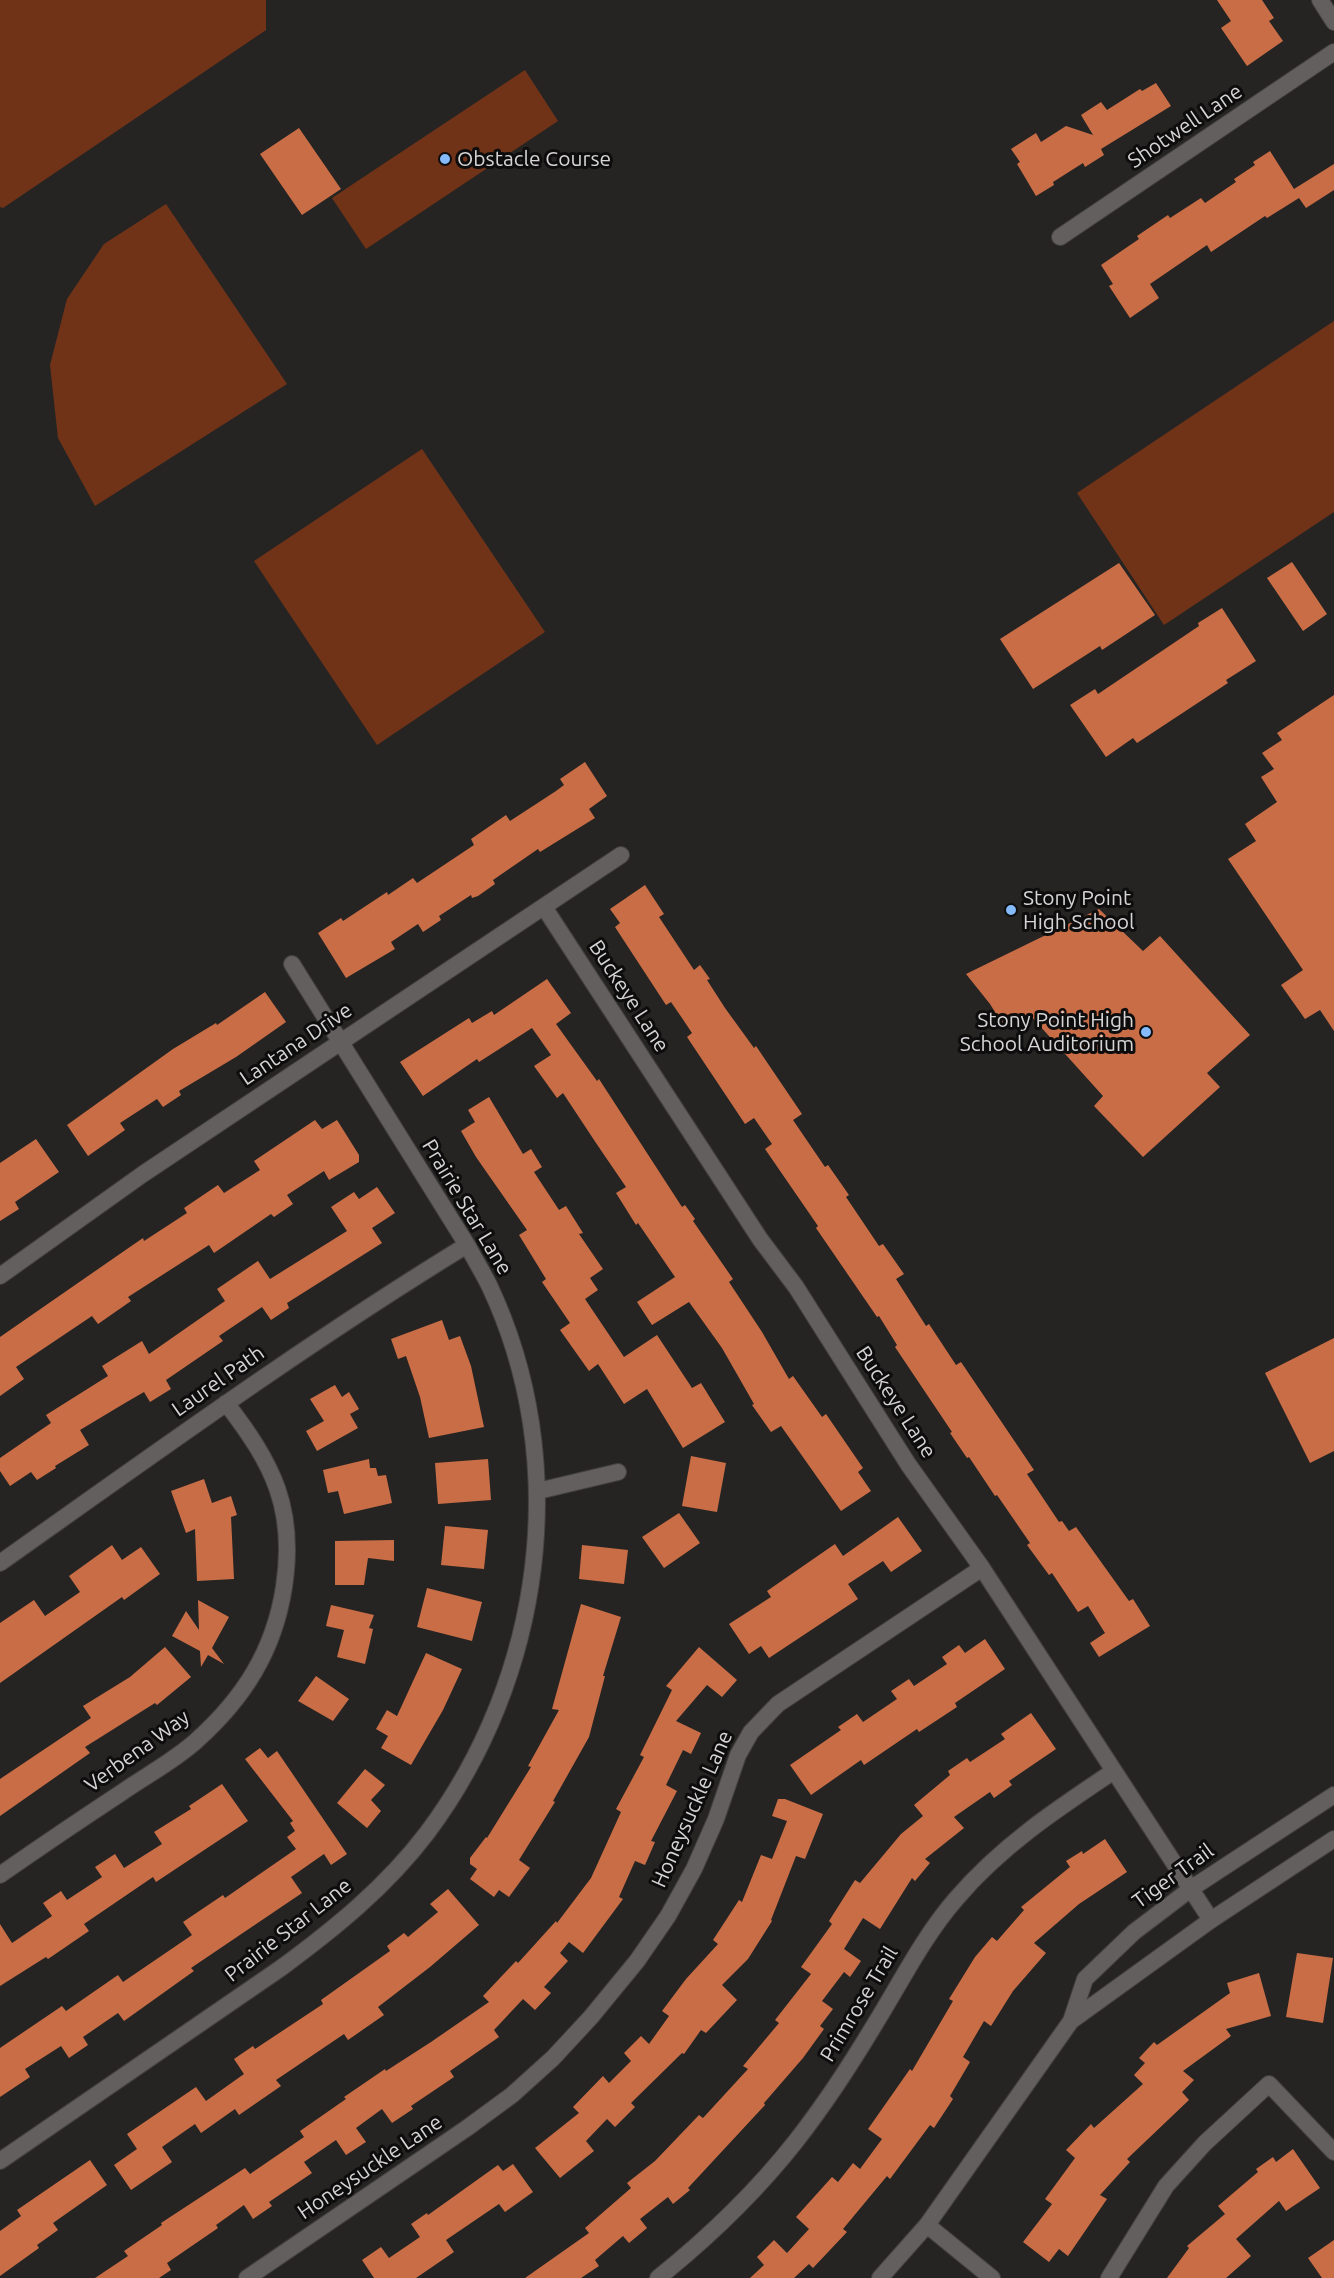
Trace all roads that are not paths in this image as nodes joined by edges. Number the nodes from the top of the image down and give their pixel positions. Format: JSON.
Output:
{"nodes":[{"id":1,"x":1320,"y":0,"type":"edge"},
{"id":2,"x":1334,"y":22,"type":"edge"},
{"id":3,"x":1334,"y":52,"type":"edge"},
{"id":4,"x":1060,"y":237,"type":"dead end"},
{"id":5,"x":621,"y":855,"type":"dead end"},
{"id":6,"x":544,"y":907,"type":"junction"},
{"id":7,"x":291,"y":964,"type":"dead end"},
{"id":8,"x":339,"y":1041,"type":"junction"},
{"id":9,"x":467,"y":1245,"type":"junction"},
{"id":10,"x":0,"y":1276,"type":"edge"},
{"id":11,"x":226,"y":1403,"type":"junction"},
{"id":12,"x":618,"y":1472,"type":"dead end"},
{"id":13,"x":537,"y":1491,"type":"junction"},
{"id":14,"x":0,"y":1563,"type":"edge"},
{"id":15,"x":982,"y":1568,"type":"junction"},
{"id":16,"x":1114,"y":1771,"type":"junction"},
{"id":17,"x":1334,"y":1795,"type":"edge"},
{"id":18,"x":1334,"y":1839,"type":"edge"},
{"id":19,"x":0,"y":1875,"type":"edge"},
{"id":20,"x":1192,"y":1888,"type":"junction"},
{"id":21,"x":1211,"y":1920,"type":"junction"},
{"id":22,"x":1071,"y":2021,"type":"junction"},
{"id":23,"x":1334,"y":2152,"type":"edge"},
{"id":24,"x":0,"y":2161,"type":"edge"},
{"id":25,"x":927,"y":2225,"type":"junction"},
{"id":26,"x":247,"y":2278,"type":"edge"},
{"id":27,"x":658,"y":2278,"type":"edge"},
{"id":28,"x":880,"y":2278,"type":"edge"},
{"id":29,"x":992,"y":2278,"type":"edge"},
{"id":30,"x":1108,"y":2278,"type":"edge"}],
"edges":[{"from":1,"to":2,"type":"street"},
{"from":3,"to":4,"type":"street","name":"Shotwell Lane"},
{"from":5,"to":6,"type":"street","name":"Lantana Drive"},
{"from":6,"to":8,"type":"street","name":"Lantana Drive"},
{"from":6,"to":15,"type":"street","name":"Buckeye Lane"},
{"from":7,"to":8,"type":"street","name":"Prairie Star Lane"},
{"from":8,"to":9,"type":"street","name":"Prairie Star Lane"},
{"from":8,"to":10,"type":"street","name":"Lantana Drive"},
{"from":9,"to":11,"type":"street","name":"Laurel Path"},
{"from":9,"to":13,"type":"street","name":"Prairie Star Lane"},
{"from":11,"to":14,"type":"street","name":"Laurel Path"},
{"from":11,"to":19,"type":"street","name":"Verbena Way"},
{"from":12,"to":13,"type":"street"},
{"from":13,"to":24,"type":"street","name":"Prairie Star Lane"},
{"from":15,"to":16,"type":"street","name":"Buckeye Lane"},
{"from":15,"to":26,"type":"street","name":"Honeysuckle Lane"},
{"from":16,"to":20,"type":"street","name":"Buckeye Lane"},
{"from":16,"to":27,"type":"street","name":"Primrose Trail"},
{"from":17,"to":20,"type":"street","name":"Tiger Trail"},
{"from":18,"to":21,"type":"street","name":"Tiger Trail"},
{"from":20,"to":21,"type":"street","name":"Buckeye Lane"},
{"from":20,"to":22,"type":"street","name":"Tiger Trail"},
{"from":21,"to":22,"type":"street","name":"Tiger Trail"},
{"from":22,"to":25,"type":"street","name":"Tiger Trail"},
{"from":23,"to":30,"type":"street"},
{"from":25,"to":28,"type":"street","name":"Tiger Trail"},
{"from":25,"to":29,"type":"street"}]}
